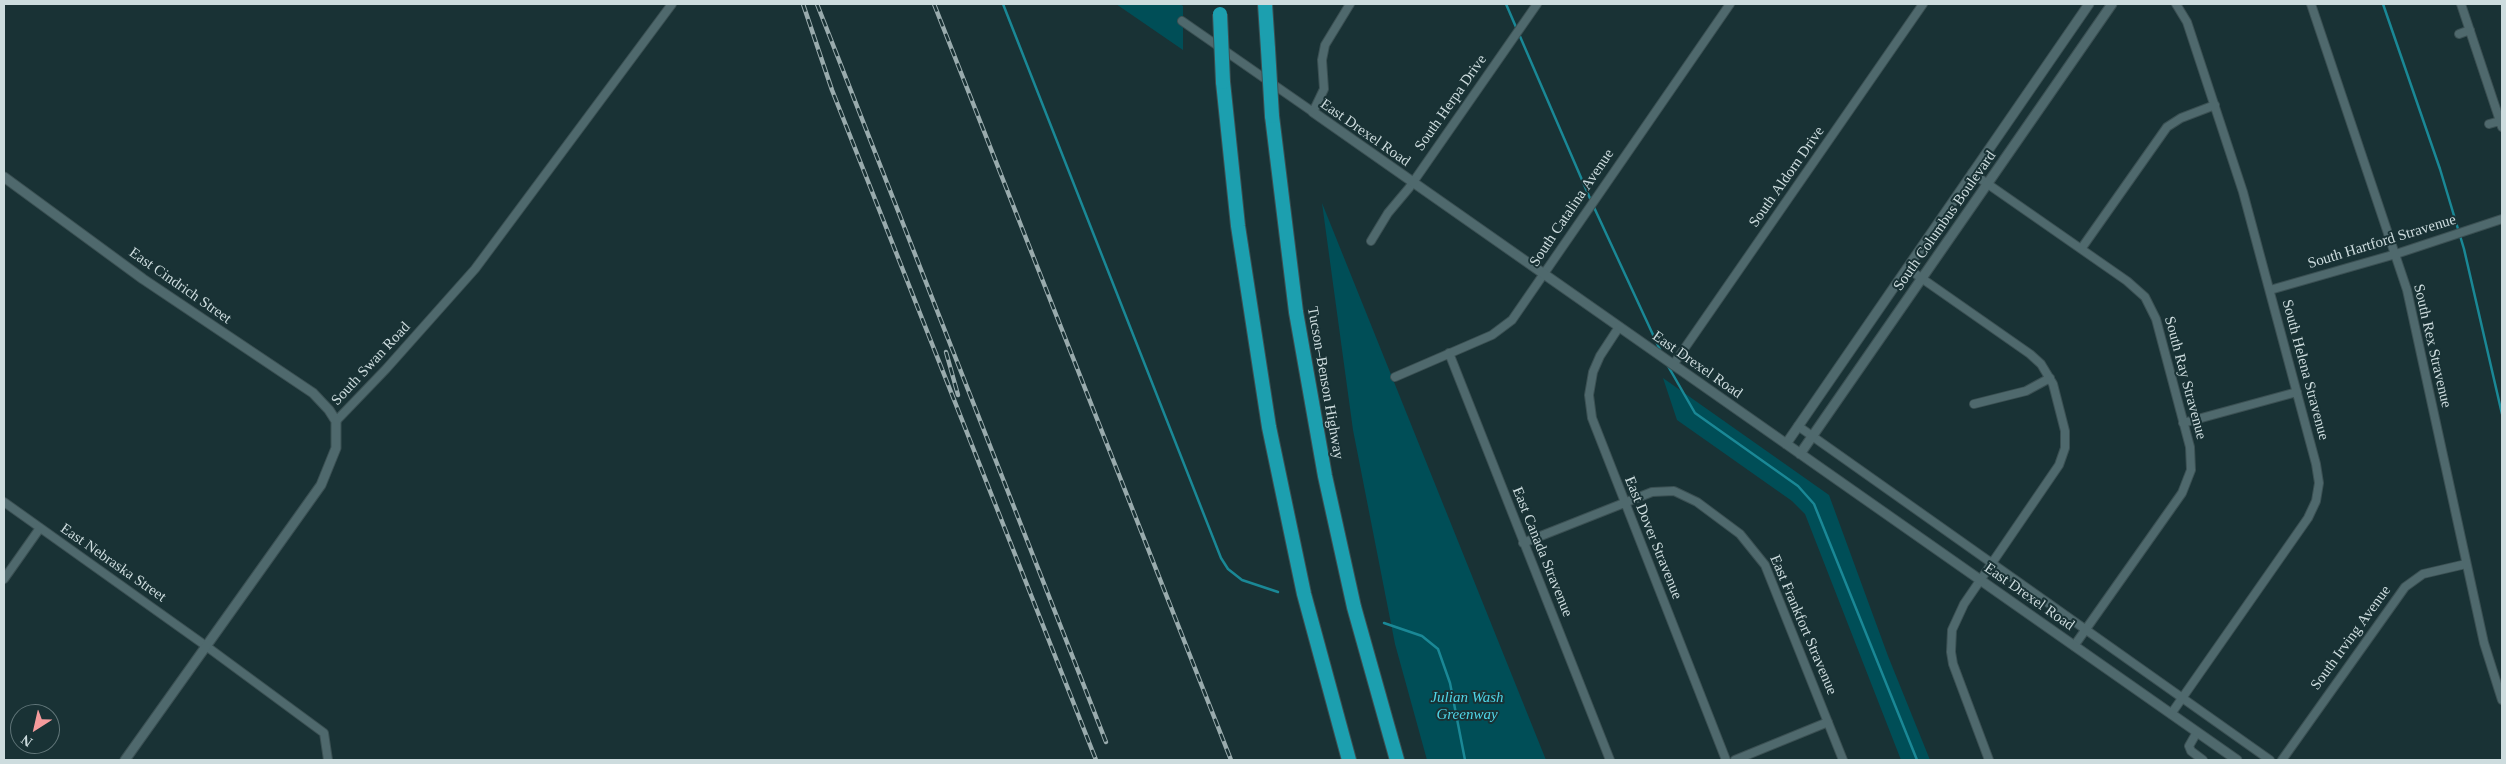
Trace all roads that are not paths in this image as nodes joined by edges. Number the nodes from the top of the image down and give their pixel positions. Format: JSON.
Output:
{"nodes":[{"id":1,"x":672,"y":4,"type":"edge"},
{"id":2,"x":1265,"y":4,"type":"edge"},
{"id":3,"x":1350,"y":4,"type":"edge"},
{"id":4,"x":1536,"y":4,"type":"edge"},
{"id":5,"x":1730,"y":4,"type":"edge"},
{"id":6,"x":1923,"y":4,"type":"edge"},
{"id":7,"x":2089,"y":4,"type":"edge"},
{"id":8,"x":2112,"y":4,"type":"edge"},
{"id":9,"x":2176,"y":4,"type":"edge"},
{"id":10,"x":2311,"y":4,"type":"edge"},
{"id":11,"x":2461,"y":4,"type":"edge"},
{"id":12,"x":1219,"y":9,"type":"edge"},
{"id":13,"x":1182,"y":21,"type":"dead end"},
{"id":14,"x":2470,"y":30,"type":"junction"},
{"id":15,"x":2459,"y":34,"type":"dead end"},
{"id":16,"x":2215,"y":105,"type":"junction"},
{"id":17,"x":1313,"y":112,"type":"junction"},
{"id":18,"x":2489,"y":124,"type":"dead end"},
{"id":19,"x":2501,"y":124,"type":"edge"},
{"id":20,"x":1972,"y":173,"type":"junction"},
{"id":21,"x":4,"y":178,"type":"edge"},
{"id":22,"x":1413,"y":183,"type":"junction"},
{"id":23,"x":1988,"y":184,"type":"junction"},
{"id":24,"x":2502,"y":219,"type":"edge"},
{"id":25,"x":1371,"y":241,"type":"dead end"},
{"id":26,"x":2082,"y":249,"type":"junction"},
{"id":27,"x":2396,"y":254,"type":"junction"},
{"id":28,"x":1907,"y":268,"type":"junction"},
{"id":29,"x":1544,"y":274,"type":"junction"},
{"id":30,"x":1922,"y":278,"type":"junction"},
{"id":31,"x":2270,"y":290,"type":"junction"},
{"id":32,"x":1619,"y":327,"type":"junction"},
{"id":33,"x":1449,"y":353,"type":"junction"},
{"id":34,"x":1673,"y":365,"type":"junction"},
{"id":35,"x":1395,"y":377,"type":"dead end"},
{"id":36,"x":2050,"y":378,"type":"junction"},
{"id":37,"x":2297,"y":392,"type":"junction"},
{"id":38,"x":1974,"y":404,"type":"dead end"},
{"id":39,"x":336,"y":421,"type":"junction"},
{"id":40,"x":2183,"y":423,"type":"junction"},
{"id":41,"x":1798,"y":426,"type":"junction"},
{"id":42,"x":1812,"y":437,"type":"junction"},
{"id":43,"x":1786,"y":444,"type":"junction"},
{"id":44,"x":1800,"y":454,"type":"junction"},
{"id":45,"x":4,"y":502,"type":"edge"},
{"id":46,"x":1624,"y":502,"type":"junction"},
{"id":47,"x":40,"y":528,"type":"junction"},
{"id":48,"x":1523,"y":543,"type":"junction"},
{"id":49,"x":1991,"y":564,"type":"junction"},
{"id":50,"x":2466,"y":564,"type":"junction"},
{"id":51,"x":4,"y":579,"type":"edge"},
{"id":52,"x":1980,"y":580,"type":"junction"},
{"id":53,"x":2085,"y":630,"type":"junction"},
{"id":54,"x":206,"y":646,"type":"junction"},
{"id":55,"x":2074,"y":646,"type":"junction"},
{"id":56,"x":2182,"y":698,"type":"junction"},
{"id":57,"x":2502,"y":700,"type":"edge"},
{"id":58,"x":2171,"y":714,"type":"junction"},
{"id":59,"x":1828,"y":722,"type":"junction"},
{"id":60,"x":2197,"y":732,"type":"junction"},
{"id":61,"x":125,"y":760,"type":"edge"},
{"id":62,"x":328,"y":760,"type":"edge"},
{"id":63,"x":1349,"y":760,"type":"edge"},
{"id":64,"x":1397,"y":760,"type":"edge"},
{"id":65,"x":1610,"y":760,"type":"edge"},
{"id":66,"x":1726,"y":760,"type":"edge"},
{"id":67,"x":1735,"y":760,"type":"edge"},
{"id":68,"x":1843,"y":760,"type":"edge"},
{"id":69,"x":1990,"y":760,"type":"edge"},
{"id":70,"x":2203,"y":760,"type":"edge"},
{"id":71,"x":2238,"y":760,"type":"edge"},
{"id":72,"x":2270,"y":760,"type":"edge"},
{"id":73,"x":2282,"y":760,"type":"edge"}],
"edges":[{"from":1,"to":39,"type":"street","name":"South Swan Road"},
{"from":2,"to":64,"type":"highway","name":"Tucson–Benson Highway","bridge":true},
{"from":3,"to":17,"type":"street"},
{"from":4,"to":22,"type":"street","name":"South Herpa Drive"},
{"from":5,"to":29,"type":"street","name":"South Catalina Avenue"},
{"from":6,"to":34,"type":"street","name":"South Aldorn Drive"},
{"from":7,"to":20,"type":"street","name":"South Columbus Boulevard"},
{"from":8,"to":23,"type":"street","name":"South Columbus Boulevard"},
{"from":9,"to":16,"type":"street","name":"South Helena Stravenue"},
{"from":10,"to":27,"type":"street","name":"South Rex Stravenue"},
{"from":11,"to":14,"type":"street"},
{"from":12,"to":63,"type":"highway","bridge":true},
{"from":13,"to":17,"type":"street","name":"East Drexel Road"},
{"from":14,"to":15,"type":"street"},
{"from":14,"to":19,"type":"street"},
{"from":16,"to":26,"type":"street"},
{"from":16,"to":31,"type":"street","name":"South Helena Stravenue"},
{"from":17,"to":22,"type":"street","name":"East Drexel Road"},
{"from":18,"to":19,"type":"street"},
{"from":20,"to":23,"type":"street","name":"South Ray Stravenue"},
{"from":20,"to":28,"type":"street","name":"South Columbus Boulevard"},
{"from":21,"to":39,"type":"street","name":"East Cindrich Street"},
{"from":22,"to":25,"type":"street","name":"South Herpa Drive"},
{"from":22,"to":29,"type":"street","name":"East Drexel Road"},
{"from":23,"to":26,"type":"street","name":"South Ray Stravenue"},
{"from":23,"to":30,"type":"street","name":"South Columbus Boulevard"},
{"from":24,"to":27,"type":"street","name":"South Hartford Stravenue"},
{"from":26,"to":40,"type":"street","name":"South Ray Stravenue"},
{"from":27,"to":31,"type":"street","name":"South Hartford Stravenue"},
{"from":27,"to":50,"type":"street","name":"South Rex Stravenue"},
{"from":28,"to":30,"type":"street"},
{"from":28,"to":41,"type":"street","name":"South Columbus Boulevard"},
{"from":29,"to":32,"type":"street","name":"East Drexel Road"},
{"from":29,"to":33,"type":"street","name":"South Catalina Avenue"},
{"from":30,"to":36,"type":"street"},
{"from":30,"to":42,"type":"street","name":"South Columbus Boulevard"},
{"from":31,"to":37,"type":"street","name":"South Helena Stravenue"},
{"from":32,"to":34,"type":"street","name":"East Drexel Road"},
{"from":32,"to":46,"type":"street","name":"East Dover Stravenue"},
{"from":33,"to":35,"type":"street","name":"South Catalina Avenue"},
{"from":33,"to":48,"type":"street","name":"East Canada Stravenue"},
{"from":34,"to":43,"type":"street","name":"East Drexel Road"},
{"from":36,"to":38,"type":"street"},
{"from":36,"to":49,"type":"street"},
{"from":37,"to":40,"type":"street"},
{"from":37,"to":56,"type":"street","name":"South Helena Stravenue"},
{"from":39,"to":54,"type":"street","name":"South Swan Road"},
{"from":40,"to":53,"type":"street","name":"South Ray Stravenue"},
{"from":41,"to":42,"type":"street","name":"East Drexel Road"},
{"from":41,"to":43,"type":"street","name":"South Columbus Boulevard"},
{"from":42,"to":44,"type":"street","name":"South Columbus Boulevard"},
{"from":42,"to":49,"type":"street","name":"East Drexel Road"},
{"from":43,"to":44,"type":"street","name":"East Drexel Road"},
{"from":44,"to":52,"type":"street","name":"East Drexel Road"},
{"from":45,"to":47,"type":"street","name":"East Nebraska Street"},
{"from":46,"to":48,"type":"street","name":"East Frankfort Stravenue"},
{"from":46,"to":59,"type":"street","name":"East Frankfort Stravenue"},
{"from":46,"to":66,"type":"street","name":"East Dover Stravenue"},
{"from":47,"to":51,"type":"street"},
{"from":47,"to":54,"type":"street","name":"East Nebraska Street"},
{"from":48,"to":65,"type":"street","name":"East Canada Stravenue"},
{"from":49,"to":52,"type":"street"},
{"from":49,"to":53,"type":"street","name":"East Drexel Road"},
{"from":50,"to":57,"type":"street","name":"South Rex Stravenue"},
{"from":50,"to":73,"type":"street","name":"South Irving Avenue"},
{"from":52,"to":55,"type":"street","name":"East Drexel Road"},
{"from":52,"to":69,"type":"street"},
{"from":53,"to":55,"type":"street","name":"South Ray Stravenue"},
{"from":53,"to":56,"type":"street","name":"East Drexel Road"},
{"from":54,"to":61,"type":"street","name":"South Swan Road"},
{"from":54,"to":62,"type":"street","name":"East Nebraska Street"},
{"from":55,"to":58,"type":"street","name":"East Drexel Road"},
{"from":56,"to":58,"type":"street","name":"South Helena Stravenue"},
{"from":56,"to":72,"type":"street","name":"East Drexel Road"},
{"from":58,"to":60,"type":"street","name":"East Drexel Road"},
{"from":59,"to":67,"type":"street"},
{"from":59,"to":68,"type":"street","name":"East Frankfort Stravenue"},
{"from":60,"to":70,"type":"street"},
{"from":60,"to":71,"type":"street","name":"East Drexel Road"}]}
